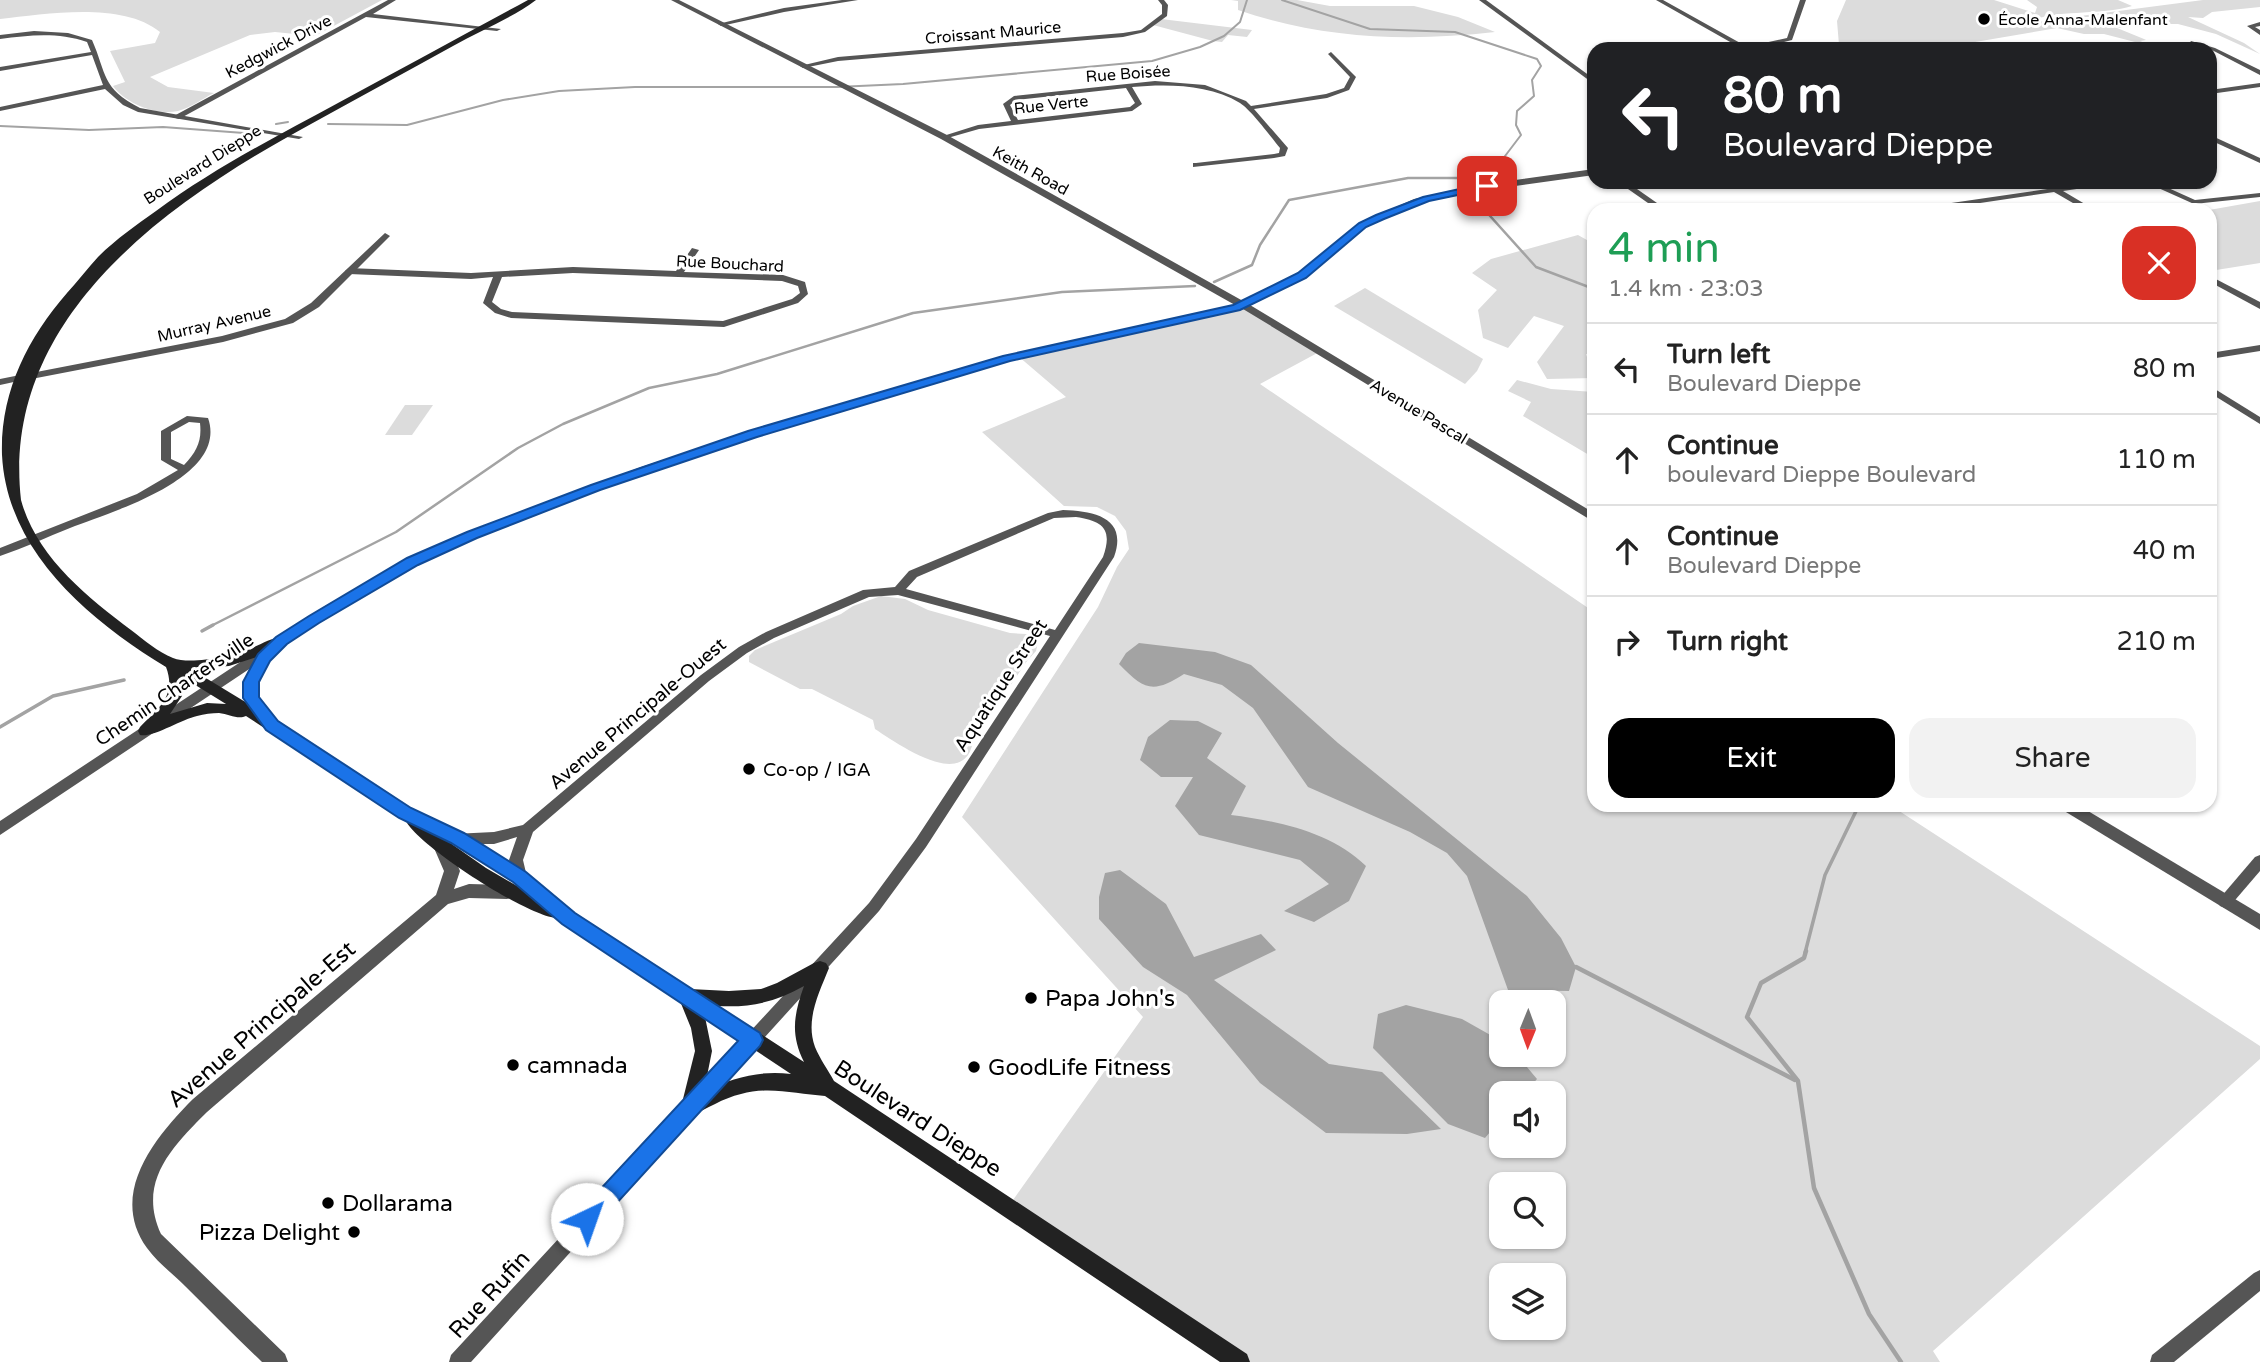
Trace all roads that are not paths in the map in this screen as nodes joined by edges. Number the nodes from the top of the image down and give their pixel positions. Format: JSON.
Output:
{"nodes":[{"id":1,"x":393,"y":0,"type":"edge"},
{"id":2,"x":533,"y":0,"type":"edge"},
{"id":3,"x":674,"y":0,"type":"edge"},
{"id":4,"x":855,"y":0,"type":"edge"},
{"id":5,"x":1161,"y":0,"type":"edge"},
{"id":6,"x":1482,"y":0,"type":"edge"},
{"id":7,"x":1659,"y":0,"type":"edge"},
{"id":8,"x":1795,"y":0,"type":"edge"},
{"id":9,"x":1803,"y":0,"type":"edge"},
{"id":10,"x":366,"y":15,"type":"junction"},
{"id":11,"x":720,"y":24,"type":"junction"},
{"id":12,"x":2260,"y":24,"type":"edge"},
{"id":13,"x":495,"y":25,"type":"junction"},
{"id":14,"x":469,"y":29,"type":"junction"},
{"id":15,"x":2260,"y":33,"type":"edge"},
{"id":16,"x":0,"y":37,"type":"edge"},
{"id":17,"x":1730,"y":42,"type":"edge"},
{"id":18,"x":1775,"y":42,"type":"edge"},
{"id":19,"x":2217,"y":50,"type":"edge"},
{"id":20,"x":94,"y":53,"type":"junction"},
{"id":21,"x":1331,"y":54,"type":"dead end"},
{"id":22,"x":803,"y":66,"type":"junction"},
{"id":23,"x":0,"y":69,"type":"edge"},
{"id":24,"x":2260,"y":73,"type":"edge"},
{"id":25,"x":1587,"y":77,"type":"edge"},
{"id":26,"x":2260,"y":85,"type":"edge"},
{"id":27,"x":1128,"y":86,"type":"junction"},
{"id":28,"x":105,"y":87,"type":"junction"},
{"id":29,"x":2217,"y":91,"type":"edge"},
{"id":30,"x":0,"y":108,"type":"edge"},
{"id":31,"x":1250,"y":108,"type":"junction"},
{"id":32,"x":176,"y":117,"type":"junction"},
{"id":33,"x":1015,"y":122,"type":"junction"},
{"id":34,"x":285,"y":135,"type":"junction"},
{"id":35,"x":299,"y":137,"type":"dead end"},
{"id":36,"x":944,"y":137,"type":"junction"},
{"id":37,"x":2217,"y":140,"type":"edge"},
{"id":38,"x":2260,"y":161,"type":"edge"},
{"id":39,"x":1196,"y":165,"type":"dead end"},
{"id":40,"x":1587,"y":173,"type":"edge"},
{"id":41,"x":1632,"y":189,"type":"edge"},
{"id":42,"x":2069,"y":189,"type":"edge"},
{"id":43,"x":2165,"y":189,"type":"edge"},
{"id":44,"x":2057,"y":191,"type":"junction"},
{"id":45,"x":2260,"y":195,"type":"edge"},
{"id":46,"x":1653,"y":203,"type":"edge"},
{"id":47,"x":1977,"y":203,"type":"edge"},
{"id":48,"x":2078,"y":203,"type":"edge"},
{"id":49,"x":385,"y":236,"type":"dead end"},
{"id":50,"x":695,"y":250,"type":"dead end"},
{"id":51,"x":349,"y":271,"type":"junction"},
{"id":52,"x":499,"y":274,"type":"junction"},
{"id":53,"x":679,"y":274,"type":"junction"},
{"id":54,"x":2217,"y":282,"type":"edge"},
{"id":55,"x":1243,"y":305,"type":"junction"},
{"id":56,"x":2260,"y":306,"type":"edge"},
{"id":57,"x":2260,"y":348,"type":"edge"},
{"id":58,"x":2217,"y":355,"type":"edge"},
{"id":59,"x":20,"y":378,"type":"junction"},
{"id":60,"x":0,"y":382,"type":"edge"},
{"id":61,"x":2217,"y":393,"type":"edge"},
{"id":62,"x":2260,"y":421,"type":"edge"},
{"id":63,"x":185,"y":468,"type":"junction"},
{"id":64,"x":1587,"y":514,"type":"edge"},
{"id":65,"x":33,"y":539,"type":"junction"},
{"id":66,"x":0,"y":552,"type":"edge"},
{"id":67,"x":898,"y":591,"type":"junction"},
{"id":68,"x":1056,"y":634,"type":"junction"},
{"id":69,"x":281,"y":640,"type":"junction"},
{"id":70,"x":172,"y":664,"type":"junction"},
{"id":71,"x":209,"y":688,"type":"junction"},
{"id":72,"x":272,"y":725,"type":"junction"},
{"id":73,"x":145,"y":731,"type":"junction"},
{"id":74,"x":2077,"y":812,"type":"edge"},
{"id":75,"x":405,"y":813,"type":"junction"},
{"id":76,"x":0,"y":829,"type":"edge"},
{"id":77,"x":527,"y":829,"type":"junction"},
{"id":78,"x":457,"y":838,"type":"junction"},
{"id":79,"x":442,"y":848,"type":"junction"},
{"id":80,"x":2260,"y":861,"type":"edge"},
{"id":81,"x":520,"y":877,"type":"junction"},
{"id":82,"x":507,"y":892,"type":"junction"},
{"id":83,"x":443,"y":899,"type":"junction"},
{"id":84,"x":2225,"y":902,"type":"junction"},
{"id":85,"x":568,"y":918,"type":"junction"},
{"id":86,"x":2260,"y":923,"type":"edge"},
{"id":87,"x":820,"y":968,"type":"junction"},
{"id":88,"x":687,"y":996,"type":"junction"},
{"id":89,"x":753,"y":1040,"type":"junction"},
{"id":90,"x":829,"y":1089,"type":"junction"},
{"id":91,"x":690,"y":1107,"type":"junction"},
{"id":92,"x":2260,"y":1279,"type":"edge"},
{"id":93,"x":276,"y":1362,"type":"edge"},
{"id":94,"x":458,"y":1362,"type":"edge"},
{"id":95,"x":1239,"y":1362,"type":"edge"},
{"id":96,"x":2159,"y":1362,"type":"edge"}],
"edges":[{"from":1,"to":10,"type":"street","name":"Kedgwick Drive"},
{"from":2,"to":13,"type":"main road","name":"Boulevard Dieppe"},
{"from":3,"to":11,"type":"street","name":"Keith Road"},
{"from":4,"to":11,"type":"street"},
{"from":5,"to":22,"type":"street","name":"Croissant Maurice"},
{"from":6,"to":25,"type":"street"},
{"from":7,"to":17,"type":"street"},
{"from":8,"to":9,"type":"street"},
{"from":9,"to":18,"type":"street"},
{"from":10,"to":14,"type":"street"},
{"from":10,"to":32,"type":"street","name":"Kedgwick Drive"},
{"from":11,"to":22,"type":"street","name":"Keith Road"},
{"from":12,"to":15,"type":"street"},
{"from":13,"to":14,"type":"main road"},
{"from":13,"to":14,"type":"main road","name":"Boulevard Dieppe"},
{"from":14,"to":34,"type":"main road","name":"Boulevard Dieppe"},
{"from":16,"to":20,"type":"street"},
{"from":19,"to":24,"type":"street"},
{"from":20,"to":23,"type":"street"},
{"from":20,"to":28,"type":"street"},
{"from":21,"to":31,"type":"street"},
{"from":22,"to":36,"type":"street","name":"Keith Road"},
{"from":26,"to":29,"type":"street"},
{"from":27,"to":31,"type":"street","name":"Rue Boisée"},
{"from":27,"to":33,"type":"street","name":"Rue Boisée"},
{"from":27,"to":33,"type":"street","name":"Rue Verte"},
{"from":28,"to":30,"type":"street"},
{"from":28,"to":32,"type":"street"},
{"from":31,"to":39,"type":"street","name":"Rue Boisée"},
{"from":32,"to":34,"type":"street"},
{"from":33,"to":36,"type":"street","name":"Rue Verte"},
{"from":34,"to":35,"type":"street"},
{"from":34,"to":59,"type":"main road","name":"Boulevard Dieppe"},
{"from":36,"to":55,"type":"street","name":"Keith Road"},
{"from":37,"to":38,"type":"street"},
{"from":40,"to":55,"type":"street","name":"Chemin Chartersville"},
{"from":41,"to":46,"type":"street"},
{"from":42,"to":44,"type":"street"},
{"from":43,"to":45,"type":"street"},
{"from":44,"to":47,"type":"street"},
{"from":44,"to":48,"type":"street"},
{"from":49,"to":51,"type":"street","name":"Murray Avenue"},
{"from":50,"to":53,"type":"street"},
{"from":51,"to":52,"type":"street","name":"Rue Bouchard"},
{"from":51,"to":59,"type":"street","name":"Murray Avenue"},
{"from":52,"to":53,"type":"street","name":"Rue Bouchard"},
{"from":52,"to":53,"type":"street","name":"Rue Bouchard"},
{"from":54,"to":56,"type":"street"},
{"from":55,"to":64,"type":"street","name":"Avenue Pascal"},
{"from":55,"to":69,"type":"street","name":"Chemin Chartersville"},
{"from":57,"to":58,"type":"street"},
{"from":59,"to":60,"type":"street"},
{"from":59,"to":65,"type":"main road","name":"Boulevard Dieppe"},
{"from":61,"to":62,"type":"street"},
{"from":63,"to":63,"type":"street"},
{"from":63,"to":65,"type":"street"},
{"from":65,"to":66,"type":"street"},
{"from":65,"to":70,"type":"main road","name":"Boulevard Dieppe"},
{"from":67,"to":68,"type":"street","name":"Avenue Principale-Ouest"},
{"from":67,"to":68,"type":"street","name":"Aquatique Street"},
{"from":67,"to":77,"type":"street","name":"Avenue Principale-Ouest"},
{"from":68,"to":87,"type":"street","name":"Aquatique Street"},
{"from":69,"to":70,"type":"main road"},
{"from":69,"to":71,"type":"street","name":"Chemin Chartersville"},
{"from":69,"to":72,"type":"main road"},
{"from":70,"to":71,"type":"main road","name":"Boulevard Dieppe"},
{"from":70,"to":73,"type":"main road"},
{"from":71,"to":72,"type":"main road","name":"Boulevard Dieppe"},
{"from":71,"to":73,"type":"street","name":"Chemin Chartersville"},
{"from":72,"to":73,"type":"main road"},
{"from":72,"to":75,"type":"main road","name":"Boulevard Dieppe"},
{"from":73,"to":76,"type":"street","name":"Chemin Chartersville"},
{"from":74,"to":84,"type":"street"},
{"from":75,"to":78,"type":"main road","name":"Boulevard Dieppe"},
{"from":75,"to":79,"type":"main road","name":"Boulevard Dieppe"},
{"from":77,"to":78,"type":"street"},
{"from":77,"to":81,"type":"street"},
{"from":78,"to":81,"type":"main road","name":"Boulevard Dieppe"},
{"from":79,"to":82,"type":"main road","name":"Boulevard Dieppe"},
{"from":79,"to":83,"type":"street"},
{"from":80,"to":84,"type":"street"},
{"from":81,"to":85,"type":"main road","name":"Boulevard Dieppe"},
{"from":82,"to":83,"type":"street"},
{"from":82,"to":85,"type":"main road","name":"Boulevard Dieppe"},
{"from":83,"to":93,"type":"street","name":"Avenue Principale-Est"},
{"from":84,"to":86,"type":"street"},
{"from":85,"to":88,"type":"main road","name":"Boulevard Dieppe"},
{"from":87,"to":88,"type":"main road"},
{"from":87,"to":89,"type":"street","name":"Aquatique Street"},
{"from":87,"to":90,"type":"main road"},
{"from":88,"to":89,"type":"main road","name":"Boulevard Dieppe"},
{"from":88,"to":91,"type":"main road"},
{"from":89,"to":90,"type":"main road","name":"Boulevard Dieppe"},
{"from":89,"to":91,"type":"street","name":"Rue Rufin"},
{"from":90,"to":91,"type":"main road"},
{"from":90,"to":95,"type":"main road","name":"Boulevard Dieppe"},
{"from":91,"to":94,"type":"street","name":"Rue Rufin"},
{"from":92,"to":96,"type":"street"}]}
